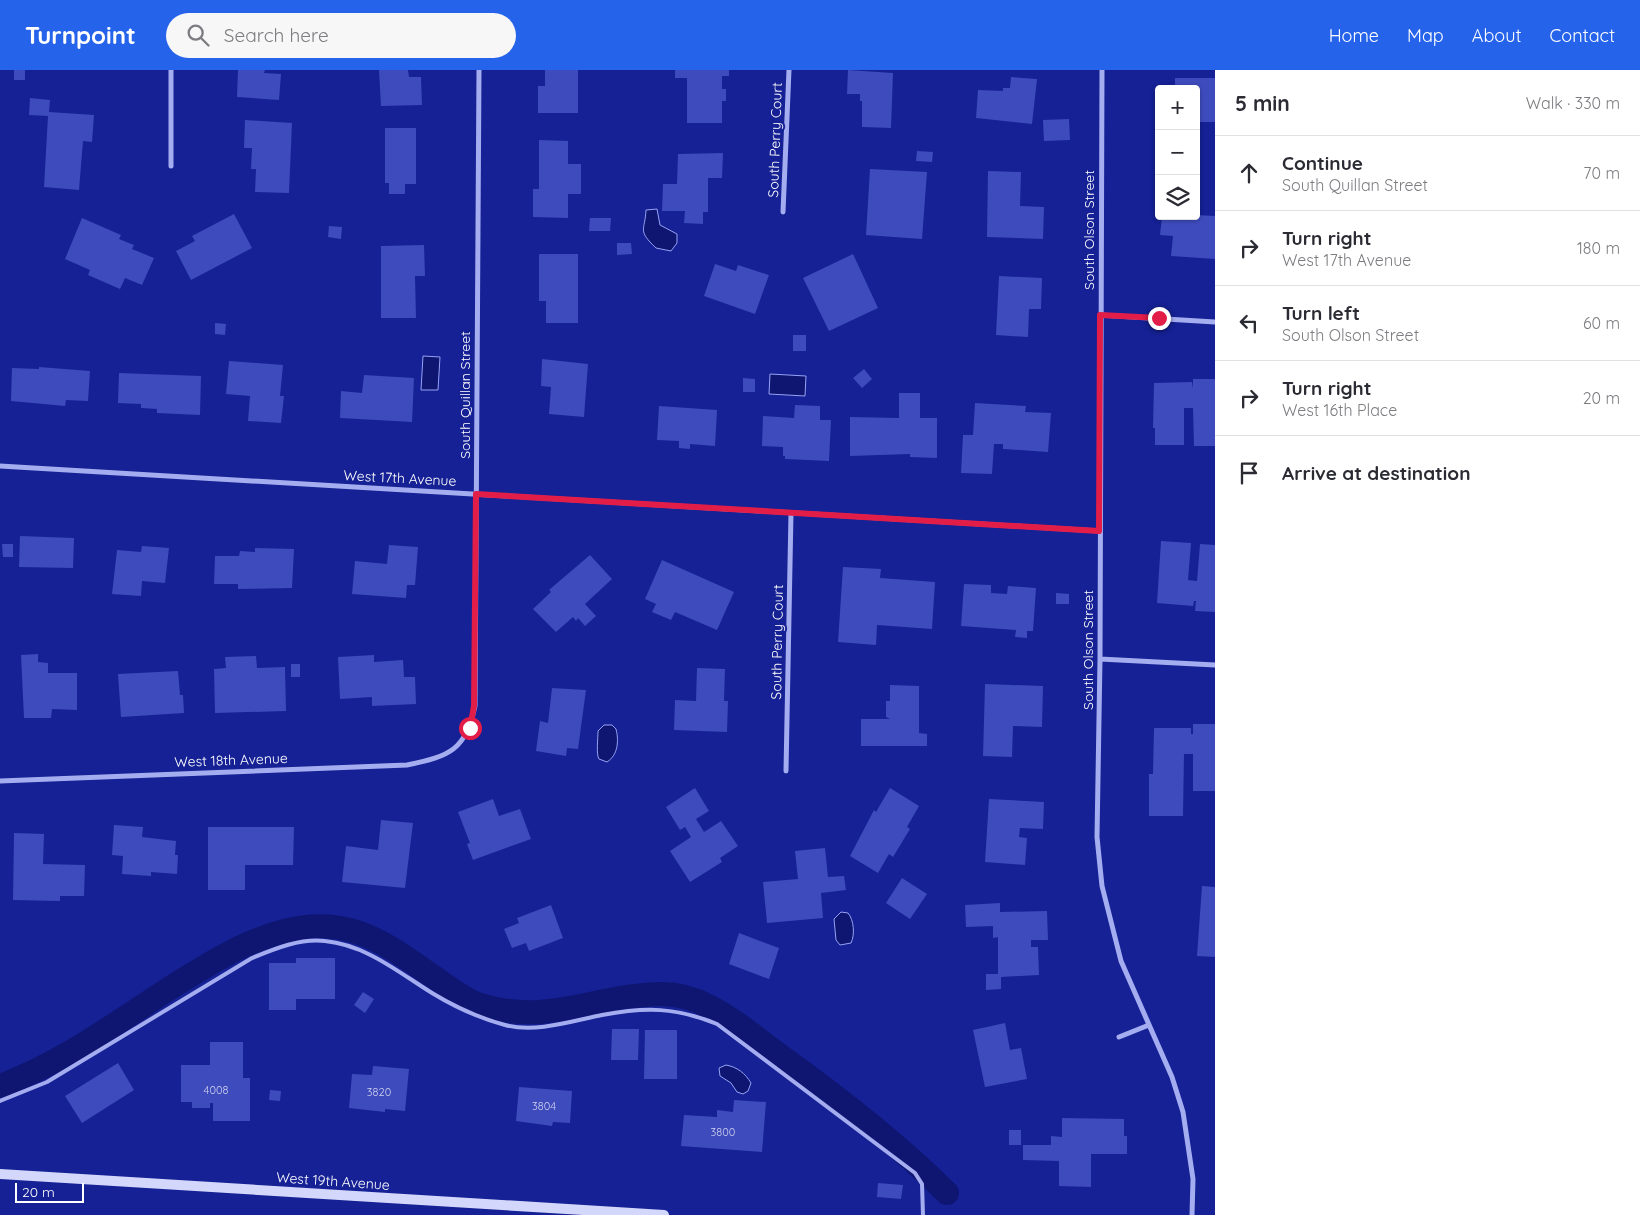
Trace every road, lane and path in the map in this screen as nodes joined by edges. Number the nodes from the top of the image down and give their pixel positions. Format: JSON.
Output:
{"nodes":[{"id":1,"x":171,"y":70,"type":"edge"},
{"id":2,"x":480,"y":70,"type":"edge"},
{"id":3,"x":789,"y":70,"type":"edge"},
{"id":4,"x":1102,"y":70,"type":"edge"},
{"id":5,"x":171,"y":166,"type":"dead end"},
{"id":6,"x":783,"y":212,"type":"dead end"},
{"id":7,"x":1100,"y":315,"type":"junction"},
{"id":8,"x":1215,"y":322,"type":"edge"},
{"id":9,"x":0,"y":466,"type":"edge"},
{"id":10,"x":476,"y":494,"type":"junction"},
{"id":11,"x":791,"y":513,"type":"junction"},
{"id":12,"x":1099,"y":531,"type":"junction"},
{"id":13,"x":1100,"y":659,"type":"junction"},
{"id":14,"x":1215,"y":665,"type":"edge"},
{"id":15,"x":458,"y":746,"type":"joint"},
{"id":16,"x":786,"y":771,"type":"dead end"},
{"id":17,"x":0,"y":781,"type":"edge"},
{"id":18,"x":1149,"y":1025,"type":"junction"},
{"id":19,"x":1119,"y":1036,"type":"dead end"},
{"id":20,"x":0,"y":1101,"type":"edge"},
{"id":21,"x":0,"y":1174,"type":"edge"},
{"id":22,"x":664,"y":1215,"type":"edge"},
{"id":23,"x":922,"y":1215,"type":"edge"},
{"id":24,"x":1192,"y":1215,"type":"edge"}],
"edges":[{"from":1,"to":5,"type":"street"},
{"from":2,"to":10,"type":"street","name":"South Quillan Street"},
{"from":3,"to":6,"type":"street","name":"South Perry Court"},
{"from":4,"to":7,"type":"street","name":"South Olson Street"},
{"from":7,"to":8,"type":"street"},
{"from":7,"to":12,"type":"street","name":"South Olson Street"},
{"from":9,"to":10,"type":"street","name":"West 17th Avenue"},
{"from":10,"to":11,"type":"street","name":"West 17th Avenue"},
{"from":10,"to":15,"type":"street","name":"South Quillan Street"},
{"from":11,"to":12,"type":"street","name":"West 17th Avenue"},
{"from":11,"to":16,"type":"street","name":"South Perry Court"},
{"from":12,"to":13,"type":"street","name":"South Olson Street"},
{"from":13,"to":14,"type":"street"},
{"from":13,"to":18,"type":"street","name":"South Olson Street"},
{"from":15,"to":17,"type":"street","name":"West 18th Avenue"},
{"from":18,"to":19,"type":"street"},
{"from":18,"to":24,"type":"street","name":"South Olson Street"},
{"from":20,"to":23,"type":"lane"},
{"from":21,"to":22,"type":"street","name":"West 19th Avenue"}]}
